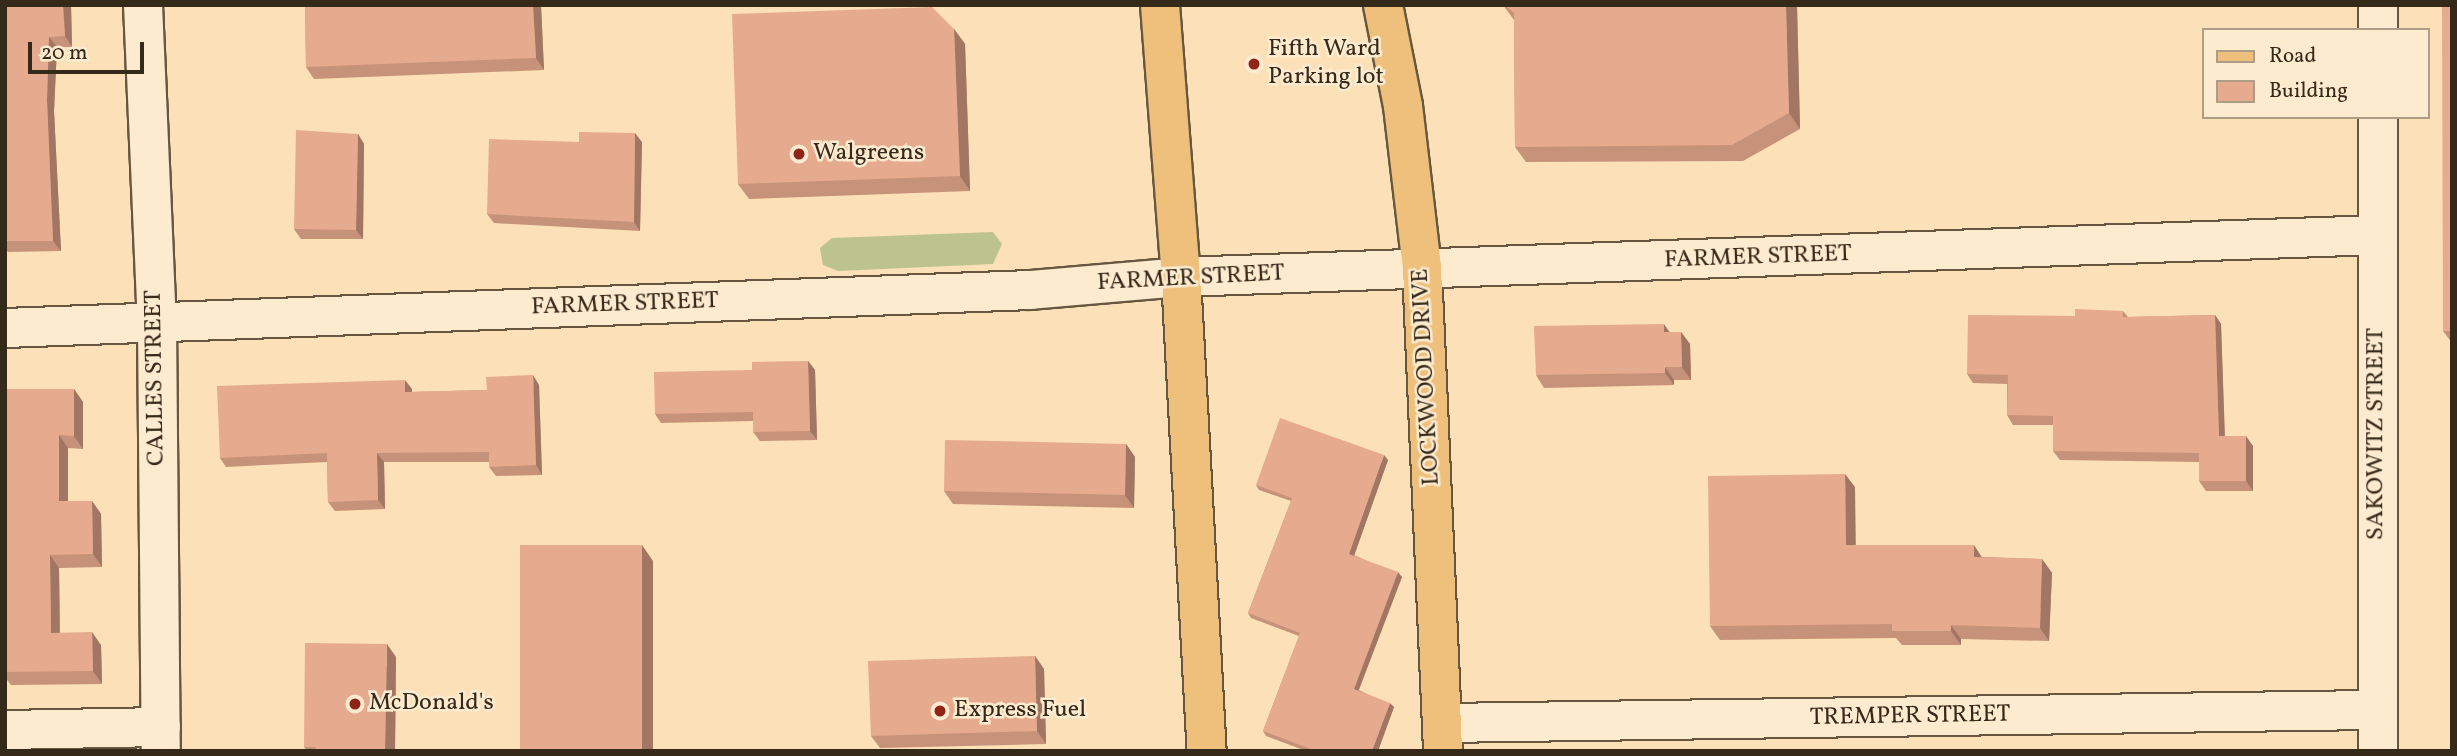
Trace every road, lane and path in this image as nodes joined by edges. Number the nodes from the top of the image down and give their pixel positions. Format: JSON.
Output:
{"nodes":[{"id":1,"x":144,"y":5,"type":"edge"},
{"id":2,"x":1160,"y":5,"type":"edge"},
{"id":3,"x":1383,"y":5,"type":"edge"},
{"id":4,"x":2378,"y":5,"type":"edge"},
{"id":5,"x":2378,"y":28,"type":"edge"},
{"id":6,"x":2378,"y":119,"type":"edge"},
{"id":7,"x":2377,"y":235,"type":"junction"},
{"id":8,"x":1422,"y":268,"type":"junction"},
{"id":9,"x":1181,"y":277,"type":"junction"},
{"id":10,"x":157,"y":322,"type":"junction"},
{"id":11,"x":5,"y":328,"type":"edge"},
{"id":12,"x":2378,"y":710,"type":"junction"},
{"id":13,"x":5,"y":730,"type":"edge"},
{"id":14,"x":1442,"y":737,"type":"edge"},
{"id":15,"x":161,"y":739,"type":"edge"},
{"id":16,"x":1207,"y":751,"type":"edge"},
{"id":17,"x":2378,"y":751,"type":"edge"}],
"edges":[{"from":1,"to":10,"type":"street","name":"CALLES STREET"},
{"from":2,"to":9,"type":"main road"},
{"from":3,"to":8,"type":"main road","name":"LOCKWOOD DRIVE"},
{"from":4,"to":5,"type":"street"},
{"from":6,"to":7,"type":"street","name":"SAKOWITZ STREET"},
{"from":7,"to":8,"type":"street","name":"FARMER STREET"},
{"from":7,"to":12,"type":"street","name":"SAKOWITZ STREET"},
{"from":8,"to":9,"type":"street","name":"FARMER STREET"},
{"from":8,"to":14,"type":"main road","name":"LOCKWOOD DRIVE"},
{"from":9,"to":10,"type":"street","name":"FARMER STREET"},
{"from":9,"to":16,"type":"main road"},
{"from":10,"to":11,"type":"street","name":"FARMER STREET"},
{"from":10,"to":15,"type":"street","name":"CALLES STREET"},
{"from":12,"to":14,"type":"street","name":"TREMPER STREET"},
{"from":12,"to":17,"type":"street","name":"SAKOWITZ STREET"},
{"from":13,"to":15,"type":"street"}]}
